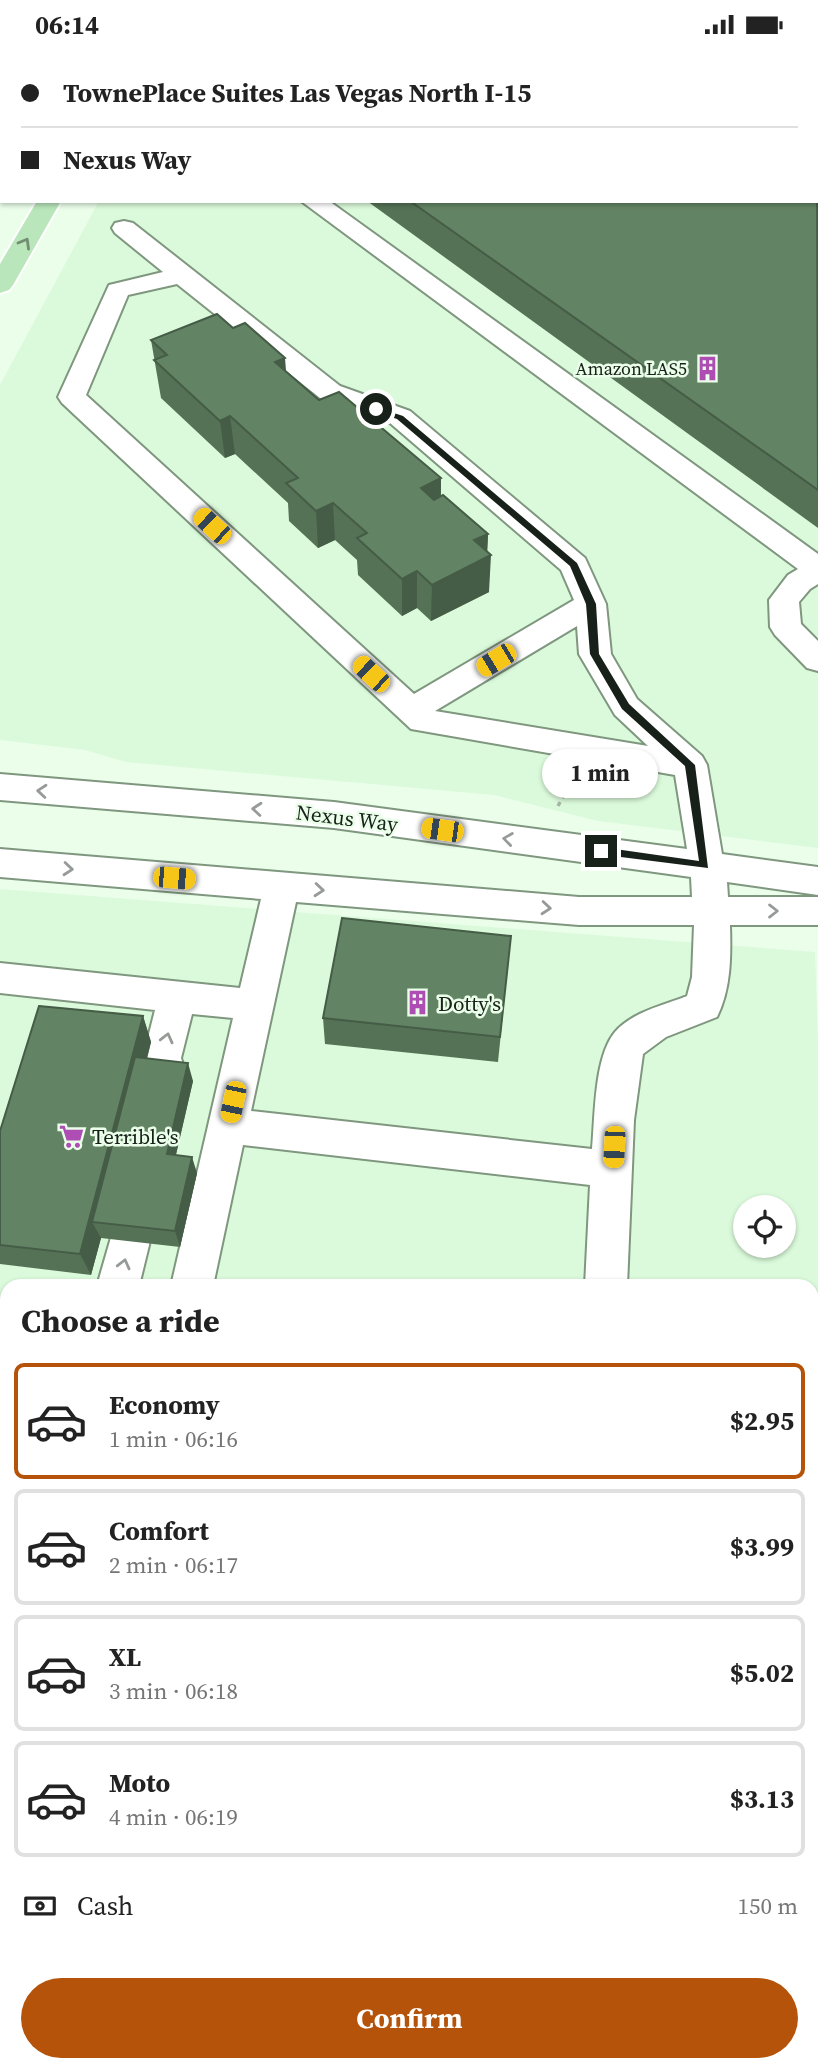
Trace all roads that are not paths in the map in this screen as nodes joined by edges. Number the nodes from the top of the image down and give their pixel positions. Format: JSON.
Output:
{"nodes":[{"id":1,"x":48,"y":203,"type":"edge"},
{"id":2,"x":316,"y":203,"type":"edge"},
{"id":3,"x":124,"y":228,"type":"dead end"},
{"id":4,"x":182,"y":275,"type":"junction"},
{"id":5,"x":0,"y":285,"type":"edge"},
{"id":6,"x":818,"y":570,"type":"edge"},
{"id":7,"x":591,"y":604,"type":"junction"},
{"id":8,"x":818,"y":660,"type":"edge"},
{"id":9,"x":411,"y":711,"type":"junction"},
{"id":10,"x":690,"y":765,"type":"junction"},
{"id":11,"x":0,"y":787,"type":"edge"},
{"id":12,"x":0,"y":863,"type":"edge"},
{"id":13,"x":705,"y":865,"type":"junction"},
{"id":14,"x":818,"y":881,"type":"edge"},
{"id":15,"x":281,"y":887,"type":"junction"},
{"id":16,"x":713,"y":911,"type":"junction"},
{"id":17,"x":818,"y":911,"type":"edge"},
{"id":18,"x":0,"y":978,"type":"edge"},
{"id":19,"x":177,"y":997,"type":"junction"},
{"id":20,"x":255,"y":1005,"type":"junction"},
{"id":21,"x":168,"y":1079,"type":"edge"},
{"id":22,"x":228,"y":1126,"type":"junction"},
{"id":23,"x":613,"y":1169,"type":"junction"},
{"id":24,"x":130,"y":1241,"type":"edge"},
{"id":25,"x":120,"y":1279,"type":"edge"},
{"id":26,"x":194,"y":1279,"type":"edge"},
{"id":27,"x":606,"y":1279,"type":"edge"}],
"edges":[{"from":5,"to":1,"type":"main road","one_way":true},
{"from":2,"to":6,"type":"street"},
{"from":3,"to":4,"type":"street"},
{"from":4,"to":7,"type":"street"},
{"from":4,"to":9,"type":"street"},
{"from":6,"to":8,"type":"street"},
{"from":7,"to":9,"type":"street"},
{"from":7,"to":10,"type":"street"},
{"from":9,"to":10,"type":"street"},
{"from":10,"to":13,"type":"street"},
{"from":13,"to":11,"type":"street","name":"Nexus Way","one_way":true},
{"from":12,"to":15,"type":"street","one_way":true},
{"from":13,"to":14,"type":"street","name":"Nexus Way"},
{"from":13,"to":16,"type":"street"},
{"from":15,"to":16,"type":"street","one_way":true},
{"from":15,"to":20,"type":"street"},
{"from":16,"to":17,"type":"street","one_way":true},
{"from":16,"to":23,"type":"street"},
{"from":18,"to":19,"type":"street"},
{"from":19,"to":20,"type":"street"},
{"from":21,"to":19,"type":"street","one_way":true},
{"from":20,"to":22,"type":"street"},
{"from":22,"to":23,"type":"street"},
{"from":22,"to":26,"type":"street"},
{"from":23,"to":27,"type":"street"},
{"from":25,"to":24,"type":"street","one_way":true}]}
